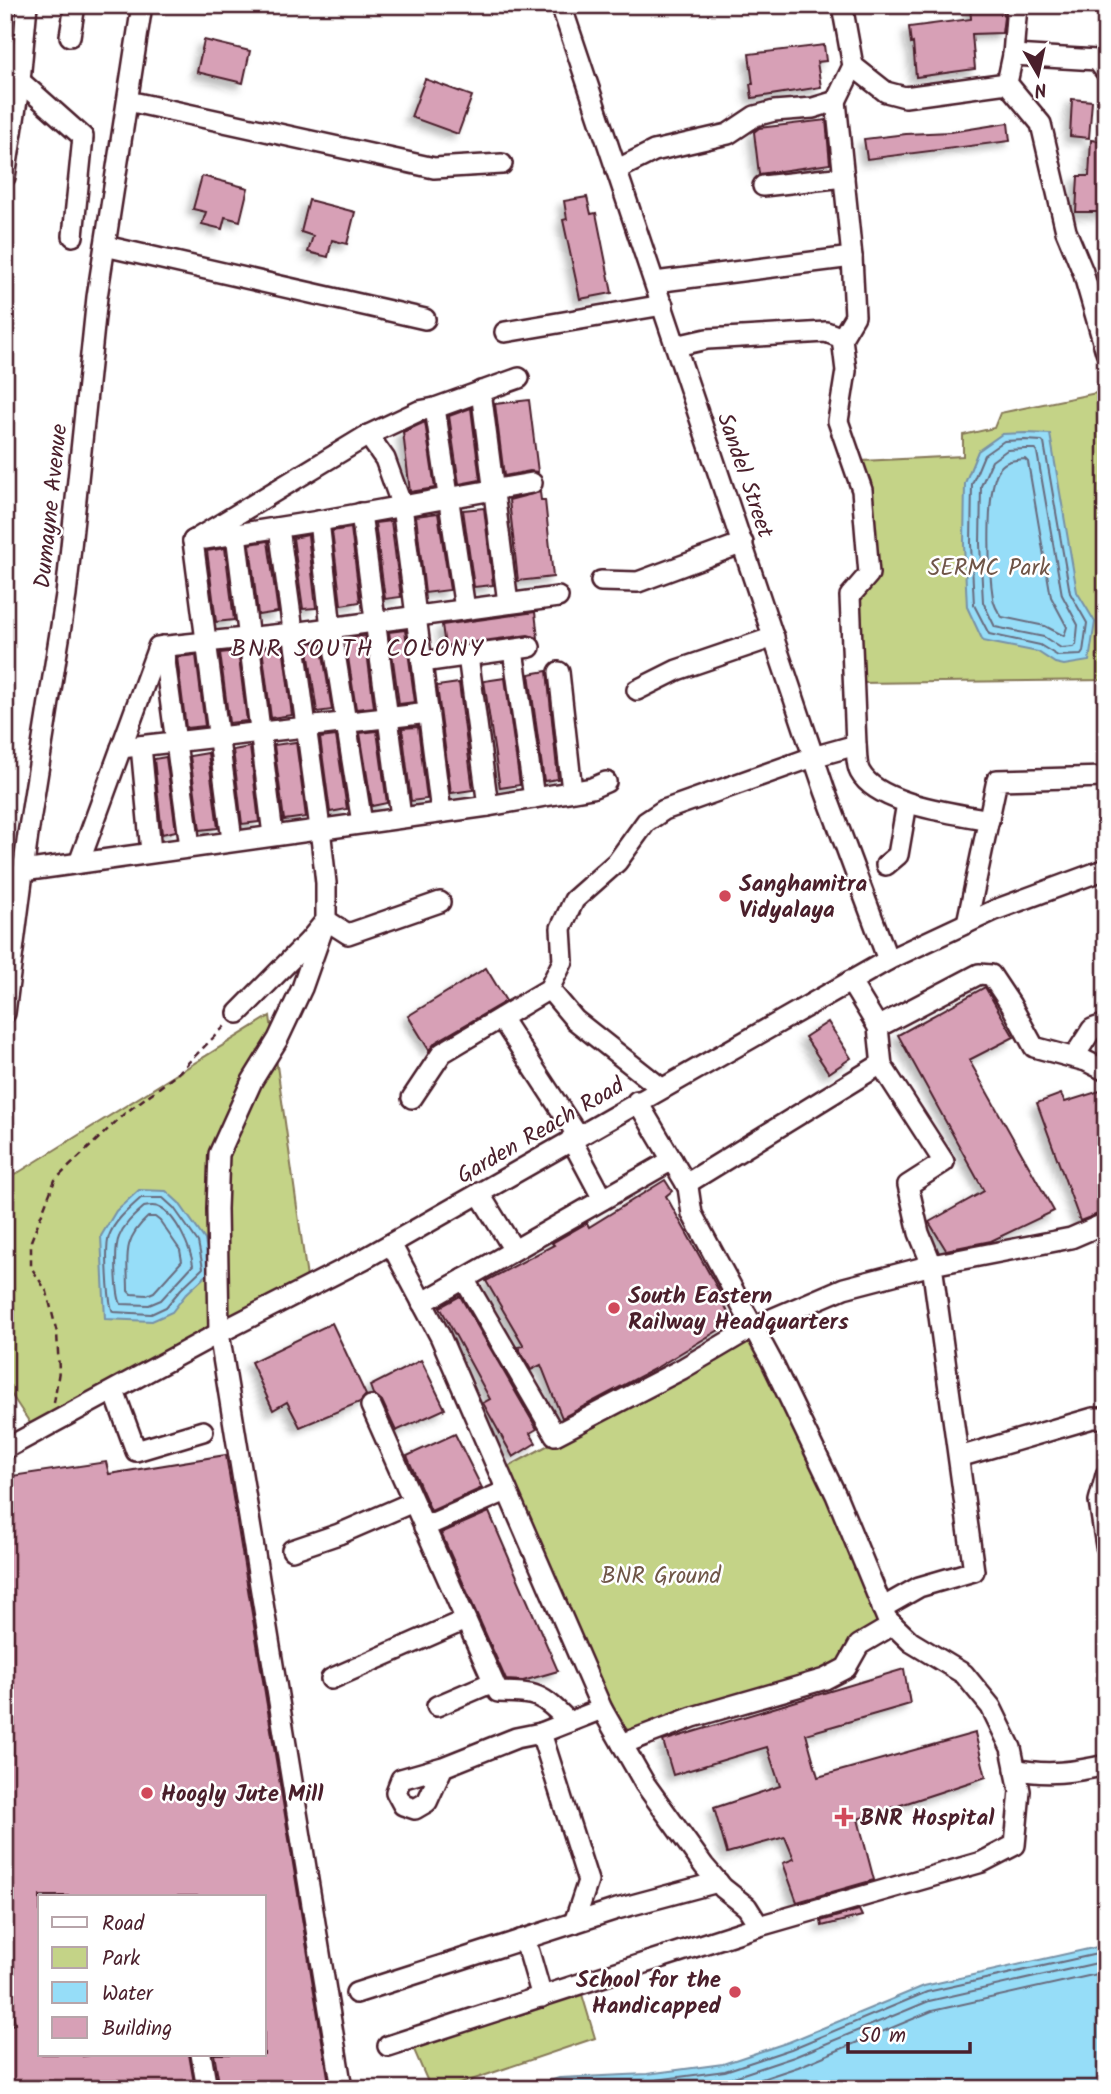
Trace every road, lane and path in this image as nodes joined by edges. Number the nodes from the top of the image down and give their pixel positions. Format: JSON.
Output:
{"nodes":[{"id":1,"x":27,"y":5,"type":"edge"},
{"id":2,"x":75,"y":5,"type":"edge"},
{"id":3,"x":142,"y":5,"type":"edge"},
{"id":4,"x":561,"y":5,"type":"edge"},
{"id":5,"x":842,"y":5,"type":"edge"},
{"id":6,"x":1017,"y":5,"type":"edge"},
{"id":7,"x":70,"y":36,"type":"dead end"},
{"id":8,"x":1013,"y":55,"type":"junction"},
{"id":9,"x":853,"y":66,"type":"junction"},
{"id":10,"x":1106,"y":72,"type":"edge"},
{"id":11,"x":20,"y":81,"type":"junction"},
{"id":12,"x":1007,"y":83,"type":"junction"},
{"id":13,"x":128,"y":101,"type":"junction"},
{"id":14,"x":836,"y":101,"type":"junction"},
{"id":15,"x":502,"y":164,"type":"dead end"},
{"id":16,"x":6,"y":170,"type":"edge"},
{"id":17,"x":616,"y":170,"type":"junction"},
{"id":18,"x":844,"y":177,"type":"junction"},
{"id":19,"x":763,"y":186,"type":"dead end"},
{"id":20,"x":73,"y":236,"type":"dead end"},
{"id":21,"x":105,"y":246,"type":"junction"},
{"id":22,"x":852,"y":257,"type":"junction"},
{"id":23,"x":655,"y":282,"type":"junction"},
{"id":24,"x":663,"y":304,"type":"junction"},
{"id":25,"x":425,"y":318,"type":"dead end"},
{"id":26,"x":505,"y":332,"type":"dead end"},
{"id":27,"x":842,"y":338,"type":"junction"},
{"id":28,"x":676,"y":346,"type":"junction"},
{"id":29,"x":1106,"y":352,"type":"edge"},
{"id":30,"x":519,"y":378,"type":"dead end"},
{"id":31,"x":481,"y":391,"type":"junction"},
{"id":32,"x":435,"y":408,"type":"junction"},
{"id":33,"x":368,"y":435,"type":"junction"},
{"id":34,"x":532,"y":483,"type":"dead end"},
{"id":35,"x":494,"y":490,"type":"junction"},
{"id":36,"x":448,"y":498,"type":"junction"},
{"id":37,"x":402,"y":506,"type":"junction"},
{"id":38,"x":361,"y":513,"type":"junction"},
{"id":39,"x":319,"y":521,"type":"junction"},
{"id":40,"x":279,"y":528,"type":"junction"},
{"id":41,"x":236,"y":534,"type":"junction"},
{"id":42,"x":194,"y":541,"type":"junction"},
{"id":43,"x":743,"y":543,"type":"junction"},
{"id":44,"x":601,"y":581,"type":"dead end"},
{"id":45,"x":558,"y":597,"type":"dead end"},
{"id":46,"x":508,"y":603,"type":"junction"},
{"id":47,"x":465,"y":609,"type":"junction"},
{"id":48,"x":417,"y":615,"type":"junction"},
{"id":49,"x":377,"y":622,"type":"junction"},
{"id":50,"x":331,"y":628,"type":"junction"},
{"id":51,"x":293,"y":633,"type":"junction"},
{"id":52,"x":250,"y":637,"type":"junction"},
{"id":53,"x":774,"y":637,"type":"junction"},
{"id":54,"x":205,"y":642,"type":"junction"},
{"id":55,"x":163,"y":646,"type":"junction"},
{"id":56,"x":468,"y":656,"type":"junction"},
{"id":57,"x":422,"y":662,"type":"junction"},
{"id":58,"x":559,"y":673,"type":"dead end"},
{"id":59,"x":637,"y":690,"type":"dead end"},
{"id":60,"x":429,"y":713,"type":"junction"},
{"id":61,"x":389,"y":718,"type":"junction"},
{"id":62,"x":346,"y":723,"type":"junction"},
{"id":63,"x":306,"y":727,"type":"junction"},
{"id":64,"x":261,"y":732,"type":"junction"},
{"id":65,"x":218,"y":737,"type":"junction"},
{"id":66,"x":176,"y":742,"type":"junction"},
{"id":67,"x":856,"y":745,"type":"junction"},
{"id":68,"x":141,"y":746,"type":"junction"},
{"id":69,"x":121,"y":748,"type":"junction"},
{"id":70,"x":814,"y":757,"type":"junction"},
{"id":71,"x":1106,"y":777,"type":"edge"},
{"id":72,"x":606,"y":782,"type":"dead end"},
{"id":73,"x":572,"y":791,"type":"junction"},
{"id":74,"x":534,"y":798,"type":"junction"},
{"id":75,"x":907,"y":803,"type":"junction"},
{"id":76,"x":488,"y":806,"type":"junction"},
{"id":77,"x":441,"y":812,"type":"junction"},
{"id":78,"x":401,"y":817,"type":"junction"},
{"id":79,"x":989,"y":820,"type":"junction"},
{"id":80,"x":362,"y":823,"type":"junction"},
{"id":81,"x":320,"y":828,"type":"junction"},
{"id":82,"x":273,"y":835,"type":"junction"},
{"id":83,"x":232,"y":840,"type":"junction"},
{"id":84,"x":190,"y":846,"type":"junction"},
{"id":85,"x":151,"y":852,"type":"junction"},
{"id":86,"x":79,"y":863,"type":"junction"},
{"id":87,"x":886,"y":865,"type":"dead end"},
{"id":88,"x":1106,"y":869,"type":"edge"},
{"id":89,"x":23,"y":871,"type":"junction"},
{"id":90,"x":440,"y":902,"type":"dead end"},
{"id":91,"x":326,"y":920,"type":"junction"},
{"id":92,"x":967,"y":923,"type":"junction"},
{"id":93,"x":888,"y":960,"type":"junction"},
{"id":94,"x":850,"y":981,"type":"junction"},
{"id":95,"x":550,"y":989,"type":"junction"},
{"id":96,"x":5,"y":1013,"type":"edge"},
{"id":97,"x":238,"y":1013,"type":"joint"},
{"id":98,"x":501,"y":1018,"type":"junction"},
{"id":99,"x":1106,"y":1024,"type":"edge"},
{"id":100,"x":878,"y":1027,"type":"junction"},
{"id":101,"x":1074,"y":1057,"type":"junction"},
{"id":102,"x":881,"y":1064,"type":"junction"},
{"id":103,"x":1106,"y":1071,"type":"edge"},
{"id":104,"x":661,"y":1088,"type":"junction"},
{"id":105,"x":412,"y":1098,"type":"dead end"},
{"id":106,"x":637,"y":1101,"type":"junction"},
{"id":107,"x":575,"y":1138,"type":"junction"},
{"id":108,"x":672,"y":1160,"type":"junction"},
{"id":109,"x":687,"y":1184,"type":"junction"},
{"id":110,"x":479,"y":1193,"type":"junction"},
{"id":111,"x":603,"y":1199,"type":"junction"},
{"id":112,"x":1106,"y":1223,"type":"edge"},
{"id":113,"x":391,"y":1244,"type":"junction"},
{"id":114,"x":514,"y":1250,"type":"junction"},
{"id":115,"x":932,"y":1265,"type":"junction"},
{"id":116,"x":464,"y":1279,"type":"junction"},
{"id":117,"x":422,"y":1303,"type":"junction"},
{"id":118,"x":753,"y":1328,"type":"junction"},
{"id":119,"x":219,"y":1333,"type":"junction"},
{"id":120,"x":114,"y":1391,"type":"junction"},
{"id":121,"x":372,"y":1406,"type":"dead end"},
{"id":122,"x":1106,"y":1418,"type":"edge"},
{"id":123,"x":53,"y":1424,"type":"junction"},
{"id":124,"x":203,"y":1431,"type":"dead end"},
{"id":125,"x":8,"y":1440,"type":"edge"},
{"id":126,"x":959,"y":1457,"type":"junction"},
{"id":127,"x":1106,"y":1475,"type":"edge"},
{"id":128,"x":506,"y":1491,"type":"junction"},
{"id":129,"x":413,"y":1502,"type":"junction"},
{"id":130,"x":424,"y":1527,"type":"junction"},
{"id":131,"x":1106,"y":1546,"type":"edge"},
{"id":132,"x":292,"y":1550,"type":"dead end"},
{"id":133,"x":882,"y":1608,"type":"junction"},
{"id":134,"x":465,"y":1620,"type":"junction"},
{"id":135,"x":893,"y":1625,"type":"junction"},
{"id":136,"x":331,"y":1679,"type":"dead end"},
{"id":137,"x":493,"y":1682,"type":"junction"},
{"id":138,"x":437,"y":1706,"type":"dead end"},
{"id":139,"x":602,"y":1709,"type":"junction"},
{"id":140,"x":569,"y":1722,"type":"junction"},
{"id":141,"x":541,"y":1734,"type":"junction"},
{"id":142,"x":622,"y":1744,"type":"junction"},
{"id":143,"x":1106,"y":1765,"type":"edge"},
{"id":144,"x":443,"y":1767,"type":"dead end"},
{"id":145,"x":1016,"y":1769,"type":"junction"},
{"id":146,"x":718,"y":1882,"type":"junction"},
{"id":147,"x":574,"y":1923,"type":"junction"},
{"id":148,"x":759,"y":1926,"type":"junction"},
{"id":149,"x":520,"y":1940,"type":"junction"},
{"id":150,"x":356,"y":1993,"type":"dead end"},
{"id":151,"x":542,"y":1997,"type":"junction"},
{"id":152,"x":388,"y":2046,"type":"dead end"},
{"id":153,"x":201,"y":2056,"type":"edge"},
{"id":154,"x":207,"y":2089,"type":"edge"},
{"id":155,"x":342,"y":2089,"type":"edge"}],
"edges":[{"from":1,"to":11,"type":"street"},
{"from":2,"to":7,"type":"street"},
{"from":3,"to":13,"type":"street","name":"Dumayne Avenue"},
{"from":4,"to":17,"type":"street","name":"Sandel Street"},
{"from":5,"to":9,"type":"street"},
{"from":6,"to":8,"type":"street"},
{"from":8,"to":10,"type":"street"},
{"from":8,"to":12,"type":"street"},
{"from":9,"to":12,"type":"street"},
{"from":9,"to":14,"type":"street"},
{"from":11,"to":16,"type":"street"},
{"from":11,"to":20,"type":"street"},
{"from":12,"to":29,"type":"street"},
{"from":13,"to":15,"type":"street"},
{"from":13,"to":21,"type":"street","name":"Dumayne Avenue"},
{"from":14,"to":17,"type":"street"},
{"from":14,"to":18,"type":"street"},
{"from":17,"to":23,"type":"street","name":"Sandel Street"},
{"from":18,"to":19,"type":"street"},
{"from":18,"to":22,"type":"street"},
{"from":21,"to":25,"type":"street"},
{"from":21,"to":89,"type":"street","name":"Dumayne Avenue"},
{"from":22,"to":23,"type":"street"},
{"from":22,"to":27,"type":"street"},
{"from":23,"to":24,"type":"street","name":"Sandel Street"},
{"from":24,"to":26,"type":"street"},
{"from":24,"to":28,"type":"street","name":"Sandel Street"},
{"from":27,"to":28,"type":"street"},
{"from":27,"to":67,"type":"street"},
{"from":28,"to":43,"type":"street","name":"Sandel Street"},
{"from":30,"to":31,"type":"street"},
{"from":31,"to":32,"type":"street"},
{"from":31,"to":35,"type":"street"},
{"from":32,"to":33,"type":"street"},
{"from":32,"to":36,"type":"street"},
{"from":33,"to":37,"type":"street"},
{"from":33,"to":42,"type":"street"},
{"from":34,"to":35,"type":"street"},
{"from":35,"to":36,"type":"street"},
{"from":35,"to":46,"type":"street"},
{"from":36,"to":37,"type":"street"},
{"from":36,"to":47,"type":"street"},
{"from":37,"to":38,"type":"street"},
{"from":37,"to":48,"type":"street"},
{"from":38,"to":39,"type":"street"},
{"from":38,"to":49,"type":"street"},
{"from":39,"to":40,"type":"street"},
{"from":39,"to":50,"type":"street"},
{"from":40,"to":41,"type":"street"},
{"from":40,"to":51,"type":"street"},
{"from":41,"to":42,"type":"street"},
{"from":41,"to":52,"type":"street"},
{"from":42,"to":54,"type":"street"},
{"from":43,"to":44,"type":"street"},
{"from":43,"to":53,"type":"street","name":"Sandel Street"},
{"from":45,"to":46,"type":"street"},
{"from":46,"to":47,"type":"street"},
{"from":47,"to":48,"type":"street"},
{"from":48,"to":49,"type":"street"},
{"from":48,"to":57,"type":"street"},
{"from":49,"to":50,"type":"street"},
{"from":49,"to":61,"type":"street"},
{"from":50,"to":51,"type":"street"},
{"from":50,"to":62,"type":"street"},
{"from":51,"to":52,"type":"street"},
{"from":51,"to":63,"type":"street"},
{"from":52,"to":54,"type":"street"},
{"from":52,"to":64,"type":"street"},
{"from":53,"to":59,"type":"street"},
{"from":53,"to":70,"type":"street","name":"Sandel Street"},
{"from":54,"to":55,"type":"street"},
{"from":54,"to":65,"type":"street"},
{"from":55,"to":66,"type":"street"},
{"from":55,"to":69,"type":"street"},
{"from":56,"to":57,"type":"street"},
{"from":56,"to":74,"type":"street"},
{"from":56,"to":76,"type":"street"},
{"from":57,"to":60,"type":"street"},
{"from":58,"to":73,"type":"street"},
{"from":60,"to":61,"type":"street"},
{"from":60,"to":77,"type":"street"},
{"from":61,"to":62,"type":"street"},
{"from":61,"to":78,"type":"street"},
{"from":62,"to":63,"type":"street"},
{"from":62,"to":80,"type":"street"},
{"from":63,"to":64,"type":"street"},
{"from":63,"to":81,"type":"street"},
{"from":64,"to":65,"type":"street"},
{"from":64,"to":82,"type":"street"},
{"from":65,"to":66,"type":"street"},
{"from":65,"to":83,"type":"street"},
{"from":66,"to":68,"type":"street"},
{"from":66,"to":84,"type":"street"},
{"from":67,"to":70,"type":"street"},
{"from":67,"to":75,"type":"street"},
{"from":68,"to":69,"type":"street"},
{"from":68,"to":85,"type":"street"},
{"from":69,"to":86,"type":"street"},
{"from":70,"to":93,"type":"street","name":"Sandel Street"},
{"from":70,"to":95,"type":"street"},
{"from":71,"to":79,"type":"street"},
{"from":72,"to":73,"type":"street"},
{"from":73,"to":74,"type":"street"},
{"from":74,"to":76,"type":"street"},
{"from":75,"to":79,"type":"street"},
{"from":75,"to":87,"type":"street"},
{"from":76,"to":77,"type":"street"},
{"from":77,"to":78,"type":"street"},
{"from":78,"to":80,"type":"street"},
{"from":79,"to":92,"type":"street"},
{"from":80,"to":81,"type":"street"},
{"from":81,"to":82,"type":"street"},
{"from":81,"to":91,"type":"street"},
{"from":82,"to":83,"type":"street"},
{"from":83,"to":84,"type":"street"},
{"from":84,"to":85,"type":"street"},
{"from":85,"to":86,"type":"street"},
{"from":86,"to":89,"type":"street"},
{"from":88,"to":92,"type":"street","name":"Garden Reach Road"},
{"from":89,"to":96,"type":"street","name":"Dumayne Avenue"},
{"from":90,"to":91,"type":"street"},
{"from":91,"to":97,"type":"street"},
{"from":91,"to":119,"type":"street"},
{"from":92,"to":93,"type":"street","name":"Garden Reach Road"},
{"from":93,"to":94,"type":"street","name":"Garden Reach Road"},
{"from":94,"to":100,"type":"street"},
{"from":94,"to":104,"type":"street","name":"Garden Reach Road"},
{"from":95,"to":98,"type":"street"},
{"from":95,"to":104,"type":"street"},
{"from":97,"to":123,"type":"path"},
{"from":98,"to":105,"type":"street"},
{"from":98,"to":107,"type":"street"},
{"from":99,"to":101,"type":"street"},
{"from":100,"to":101,"type":"street"},
{"from":100,"to":102,"type":"street"},
{"from":101,"to":103,"type":"street"},
{"from":102,"to":109,"type":"street"},
{"from":102,"to":115,"type":"street"},
{"from":104,"to":106,"type":"street","name":"Garden Reach Road"},
{"from":106,"to":107,"type":"street","name":"Garden Reach Road"},
{"from":106,"to":108,"type":"street"},
{"from":107,"to":110,"type":"street","name":"Garden Reach Road"},
{"from":107,"to":111,"type":"street"},
{"from":108,"to":109,"type":"street"},
{"from":108,"to":111,"type":"street"},
{"from":109,"to":118,"type":"street"},
{"from":110,"to":113,"type":"street","name":"Garden Reach Road"},
{"from":110,"to":114,"type":"street"},
{"from":111,"to":114,"type":"street"},
{"from":112,"to":115,"type":"street"},
{"from":113,"to":117,"type":"street"},
{"from":113,"to":119,"type":"street","name":"Garden Reach Road"},
{"from":114,"to":116,"type":"street"},
{"from":115,"to":118,"type":"street"},
{"from":115,"to":126,"type":"street"},
{"from":116,"to":117,"type":"street"},
{"from":116,"to":118,"type":"street"},
{"from":117,"to":128,"type":"street"},
{"from":118,"to":133,"type":"street"},
{"from":119,"to":120,"type":"street","name":"Garden Reach Road"},
{"from":119,"to":155,"type":"street"},
{"from":120,"to":123,"type":"street","name":"Garden Reach Road"},
{"from":120,"to":124,"type":"street"},
{"from":121,"to":129,"type":"street"},
{"from":122,"to":126,"type":"street"},
{"from":123,"to":125,"type":"street","name":"Garden Reach Road"},
{"from":126,"to":133,"type":"street"},
{"from":127,"to":131,"type":"street"},
{"from":128,"to":130,"type":"street"},
{"from":128,"to":139,"type":"street"},
{"from":129,"to":130,"type":"street"},
{"from":129,"to":132,"type":"street"},
{"from":130,"to":134,"type":"street"},
{"from":133,"to":135,"type":"street"},
{"from":134,"to":136,"type":"street"},
{"from":134,"to":137,"type":"street"},
{"from":135,"to":142,"type":"street"},
{"from":135,"to":145,"type":"street"},
{"from":137,"to":138,"type":"street"},
{"from":137,"to":140,"type":"street"},
{"from":139,"to":140,"type":"street"},
{"from":139,"to":142,"type":"street"},
{"from":140,"to":141,"type":"street"},
{"from":141,"to":144,"type":"street"},
{"from":141,"to":147,"type":"street"},
{"from":142,"to":146,"type":"street"},
{"from":143,"to":145,"type":"street"},
{"from":145,"to":148,"type":"street"},
{"from":146,"to":147,"type":"street"},
{"from":146,"to":148,"type":"street"},
{"from":147,"to":149,"type":"street"},
{"from":148,"to":151,"type":"street"},
{"from":149,"to":150,"type":"street"},
{"from":149,"to":151,"type":"street"},
{"from":151,"to":152,"type":"street"},
{"from":153,"to":154,"type":"street"}]}
